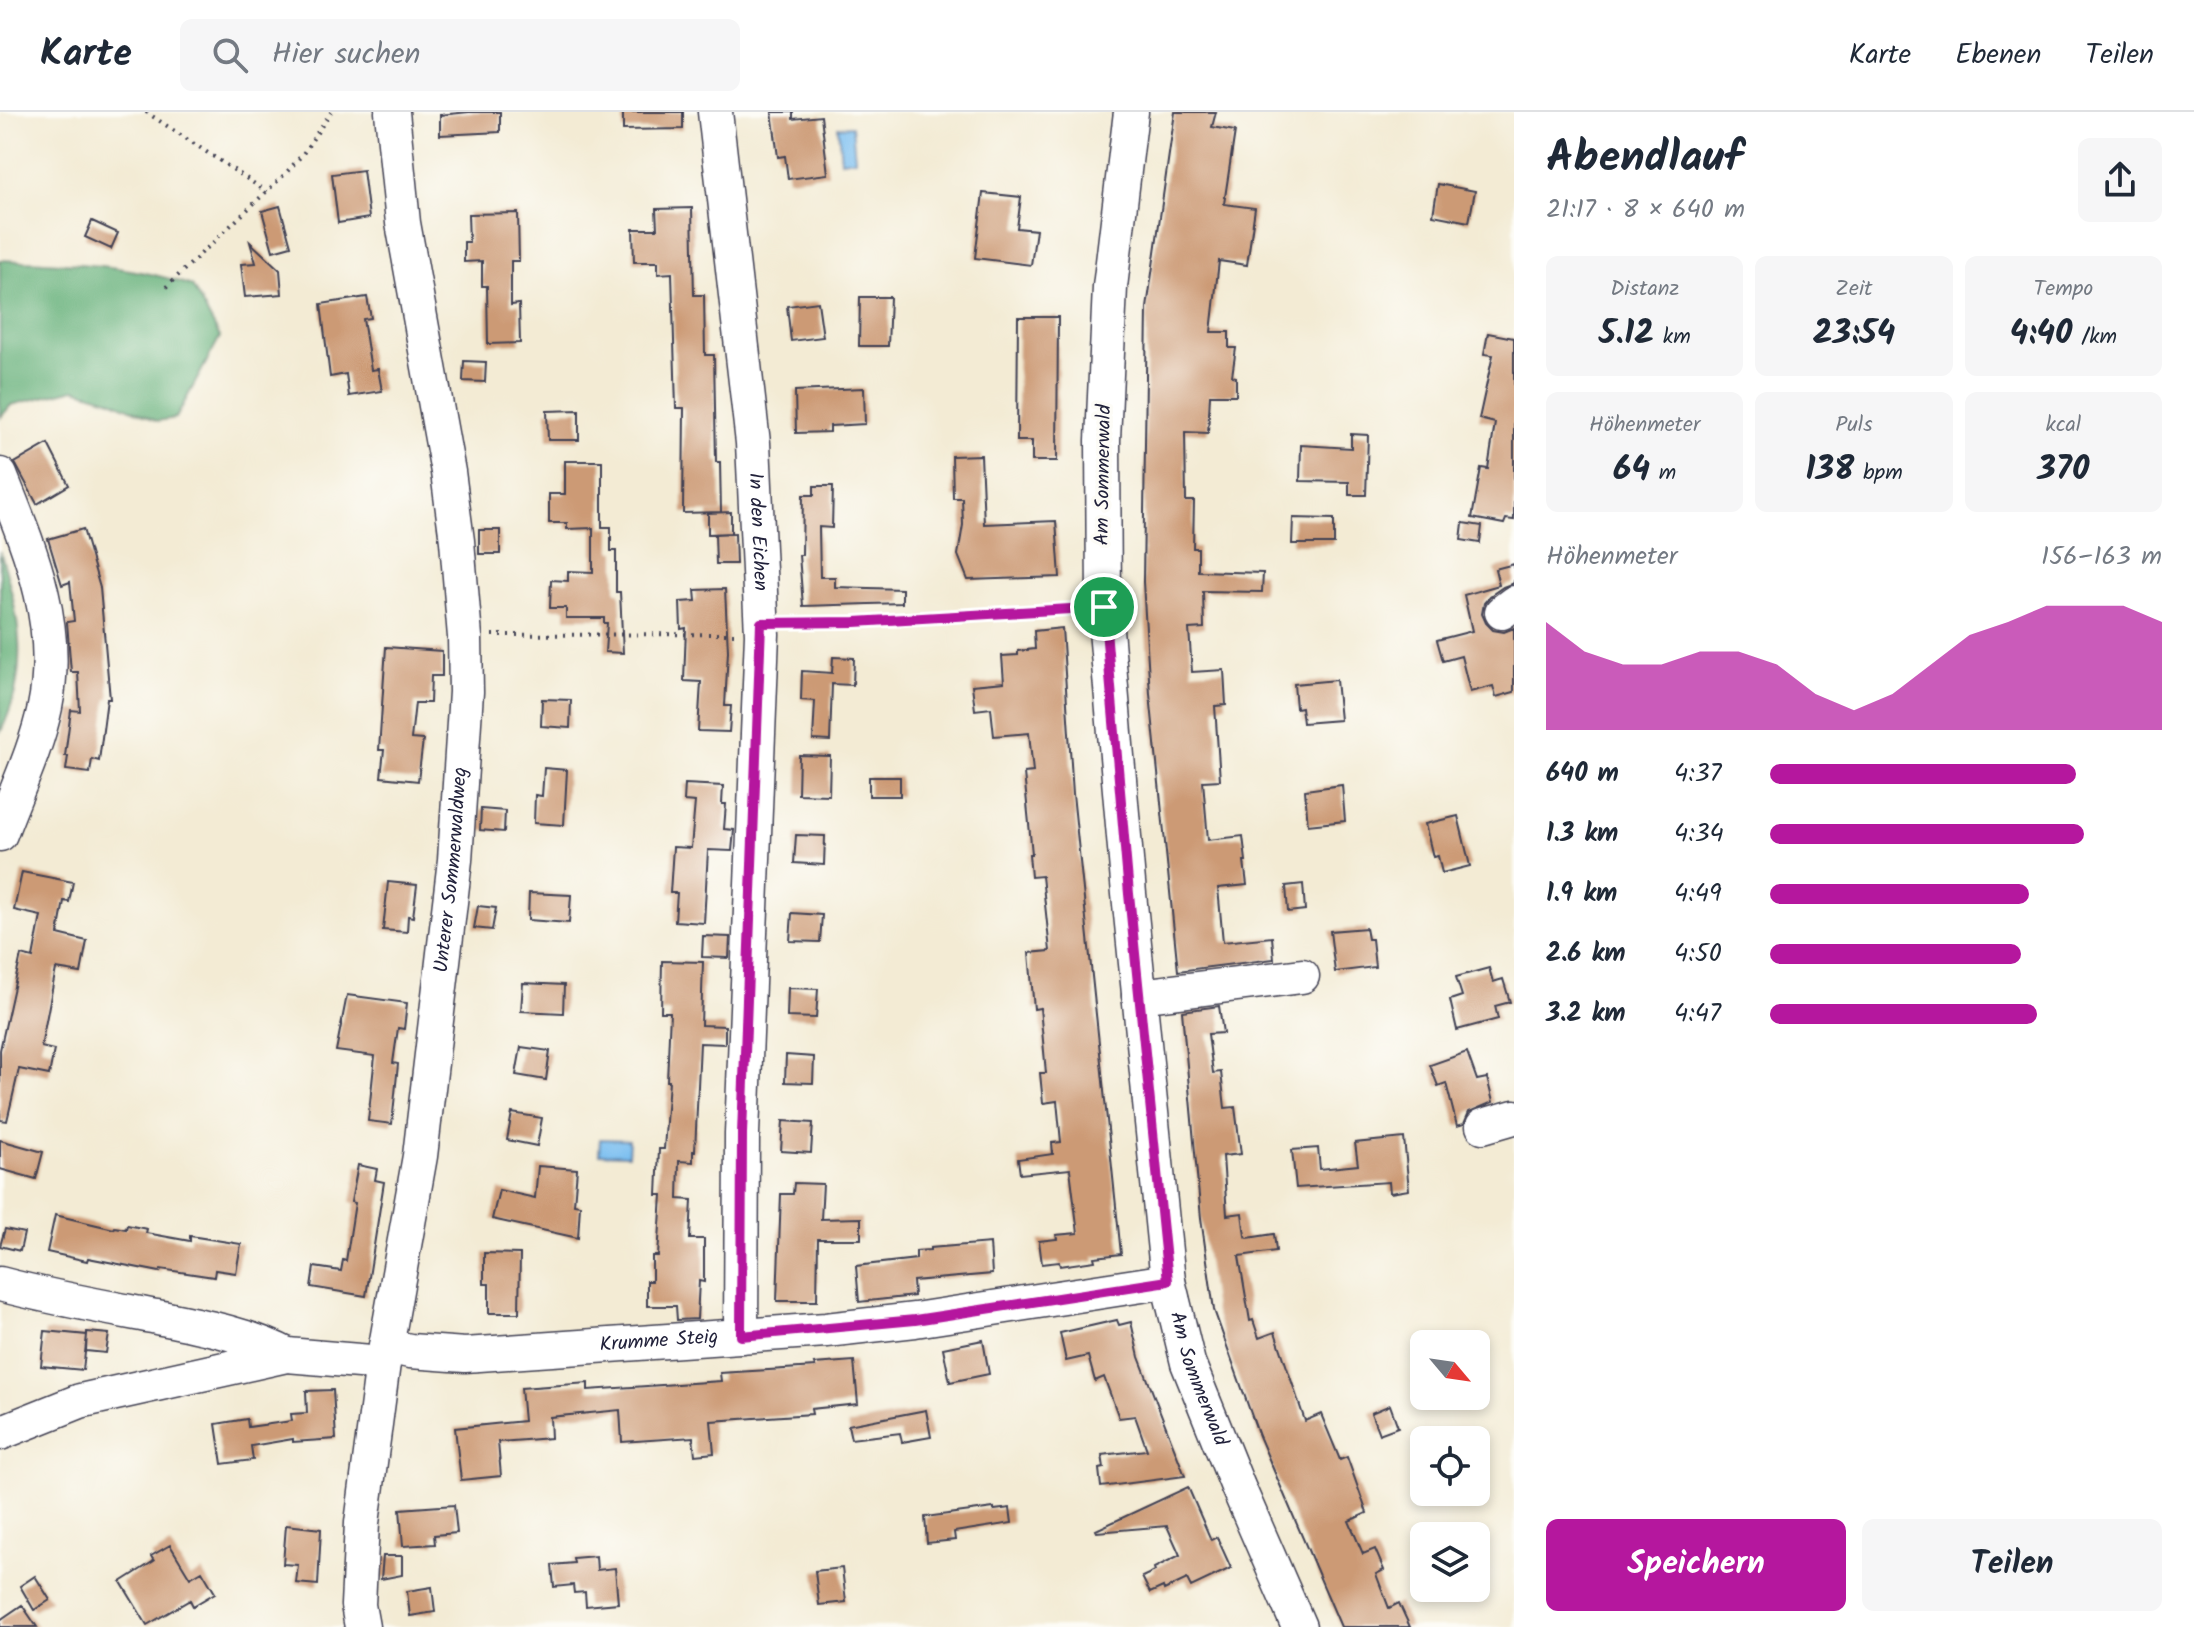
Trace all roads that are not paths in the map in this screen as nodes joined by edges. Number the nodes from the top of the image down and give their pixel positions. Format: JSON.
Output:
{"nodes":[{"id":1,"x":392,"y":112,"type":"edge"},
{"id":2,"x":715,"y":112,"type":"edge"},
{"id":3,"x":1131,"y":112,"type":"edge"},
{"id":4,"x":0,"y":475,"type":"edge"},
{"id":5,"x":0,"y":834,"type":"edge"},
{"id":6,"x":1302,"y":976,"type":"dead end"},
{"id":7,"x":1139,"y":996,"type":"junction"},
{"id":8,"x":1168,"y":1281,"type":"junction"},
{"id":9,"x":0,"y":1284,"type":"edge"},
{"id":10,"x":741,"y":1336,"type":"junction"},
{"id":11,"x":385,"y":1354,"type":"junction"},
{"id":12,"x":287,"y":1355,"type":"junction"},
{"id":13,"x":0,"y":1433,"type":"edge"},
{"id":14,"x":362,"y":1627,"type":"edge"},
{"id":15,"x":1299,"y":1627,"type":"edge"}],
"edges":[{"from":1,"to":11,"type":"street","name":"Unterer Sommerwaldweg"},
{"from":2,"to":10,"type":"street","name":"In den Eichen"},
{"from":3,"to":7,"type":"street","name":"Am Sommerwald"},
{"from":4,"to":5,"type":"street"},
{"from":6,"to":7,"type":"street"},
{"from":7,"to":8,"type":"street","name":"Am Sommerwald"},
{"from":8,"to":10,"type":"street","name":"Krumme Steig"},
{"from":8,"to":15,"type":"street","name":"Am Sommerwald"},
{"from":9,"to":12,"type":"street","name":"Krumme Steig"},
{"from":10,"to":11,"type":"street","name":"Krumme Steig"},
{"from":11,"to":12,"type":"street","name":"Krumme Steig"},
{"from":11,"to":14,"type":"street","name":"Unterer Sommerwaldweg"},
{"from":12,"to":13,"type":"street","name":"Krumme Steig"}]}
